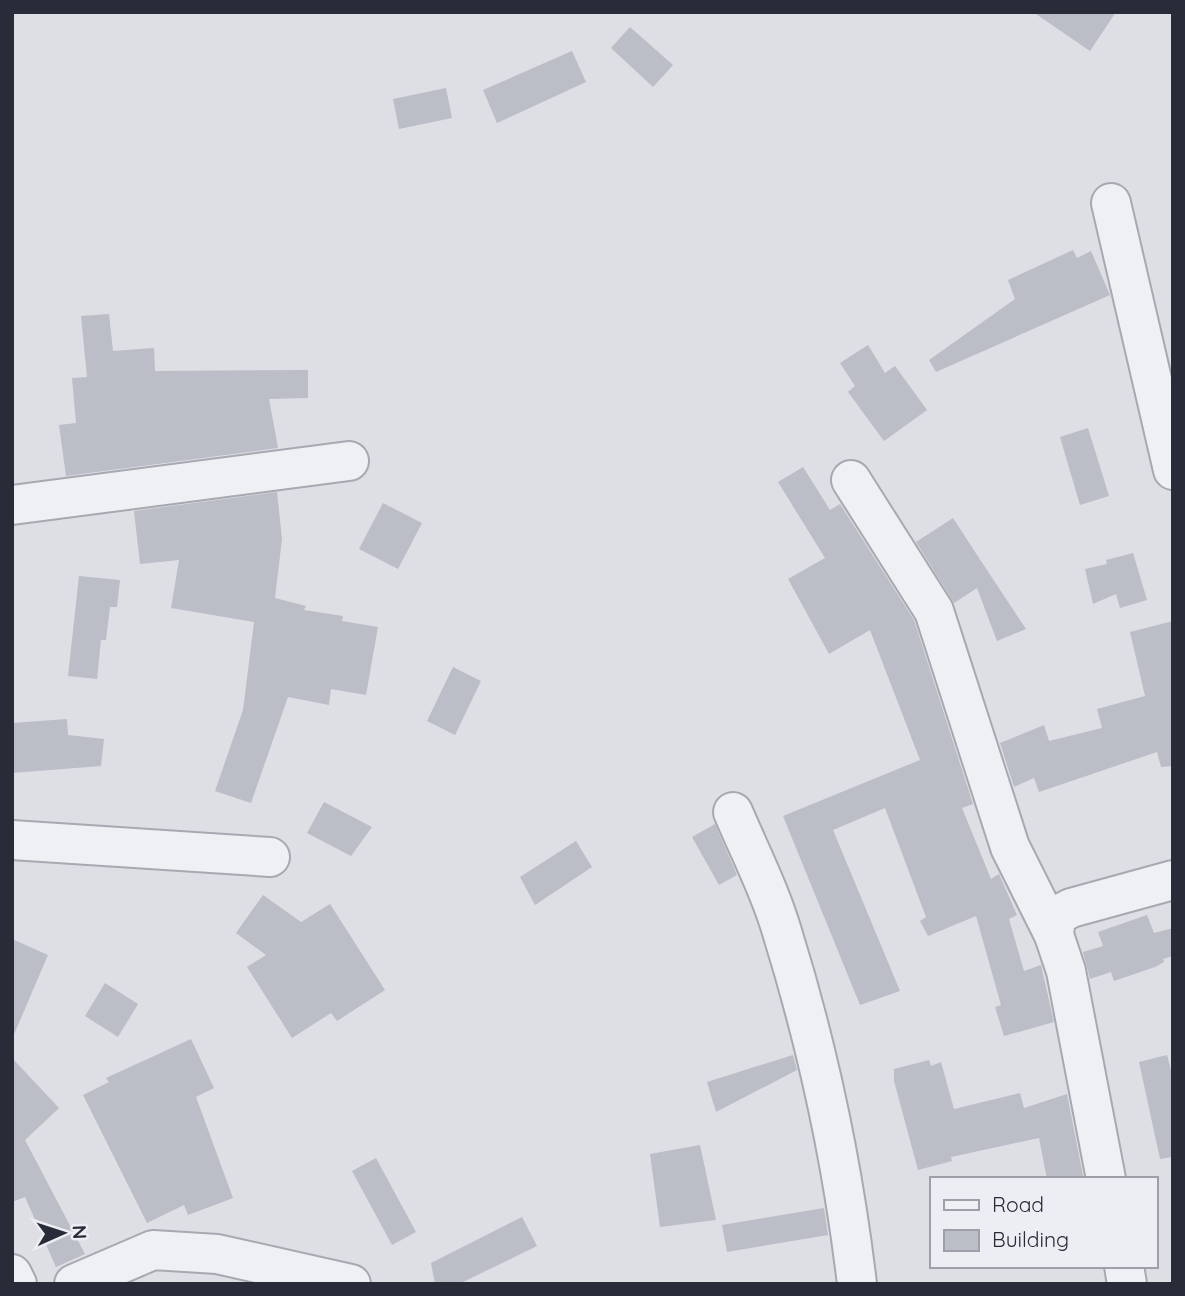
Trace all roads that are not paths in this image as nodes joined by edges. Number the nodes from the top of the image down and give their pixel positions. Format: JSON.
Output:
{"nodes":[{"id":1,"x":1111,"y":203,"type":"dead end"},
{"id":2,"x":349,"y":461,"type":"dead end"},
{"id":3,"x":1173,"y":470,"type":"edge"},
{"id":4,"x":851,"y":480,"type":"dead end"},
{"id":5,"x":12,"y":505,"type":"edge"},
{"id":6,"x":733,"y":812,"type":"dead end"},
{"id":7,"x":12,"y":840,"type":"edge"},
{"id":8,"x":270,"y":857,"type":"dead end"},
{"id":9,"x":1173,"y":880,"type":"edge"},
{"id":10,"x":1055,"y":935,"type":"junction"},
{"id":11,"x":1107,"y":1177,"type":"edge"},
{"id":12,"x":12,"y":1274,"type":"edge"},
{"id":13,"x":17,"y":1284,"type":"edge"},
{"id":14,"x":74,"y":1284,"type":"edge"},
{"id":15,"x":351,"y":1284,"type":"edge"},
{"id":16,"x":857,"y":1284,"type":"edge"}],
"edges":[{"from":1,"to":3,"type":"street"},
{"from":2,"to":5,"type":"street"},
{"from":4,"to":10,"type":"street"},
{"from":6,"to":16,"type":"street"},
{"from":7,"to":8,"type":"street"},
{"from":9,"to":10,"type":"street"},
{"from":10,"to":11,"type":"street"},
{"from":12,"to":13,"type":"street"},
{"from":14,"to":15,"type":"street"}]}
